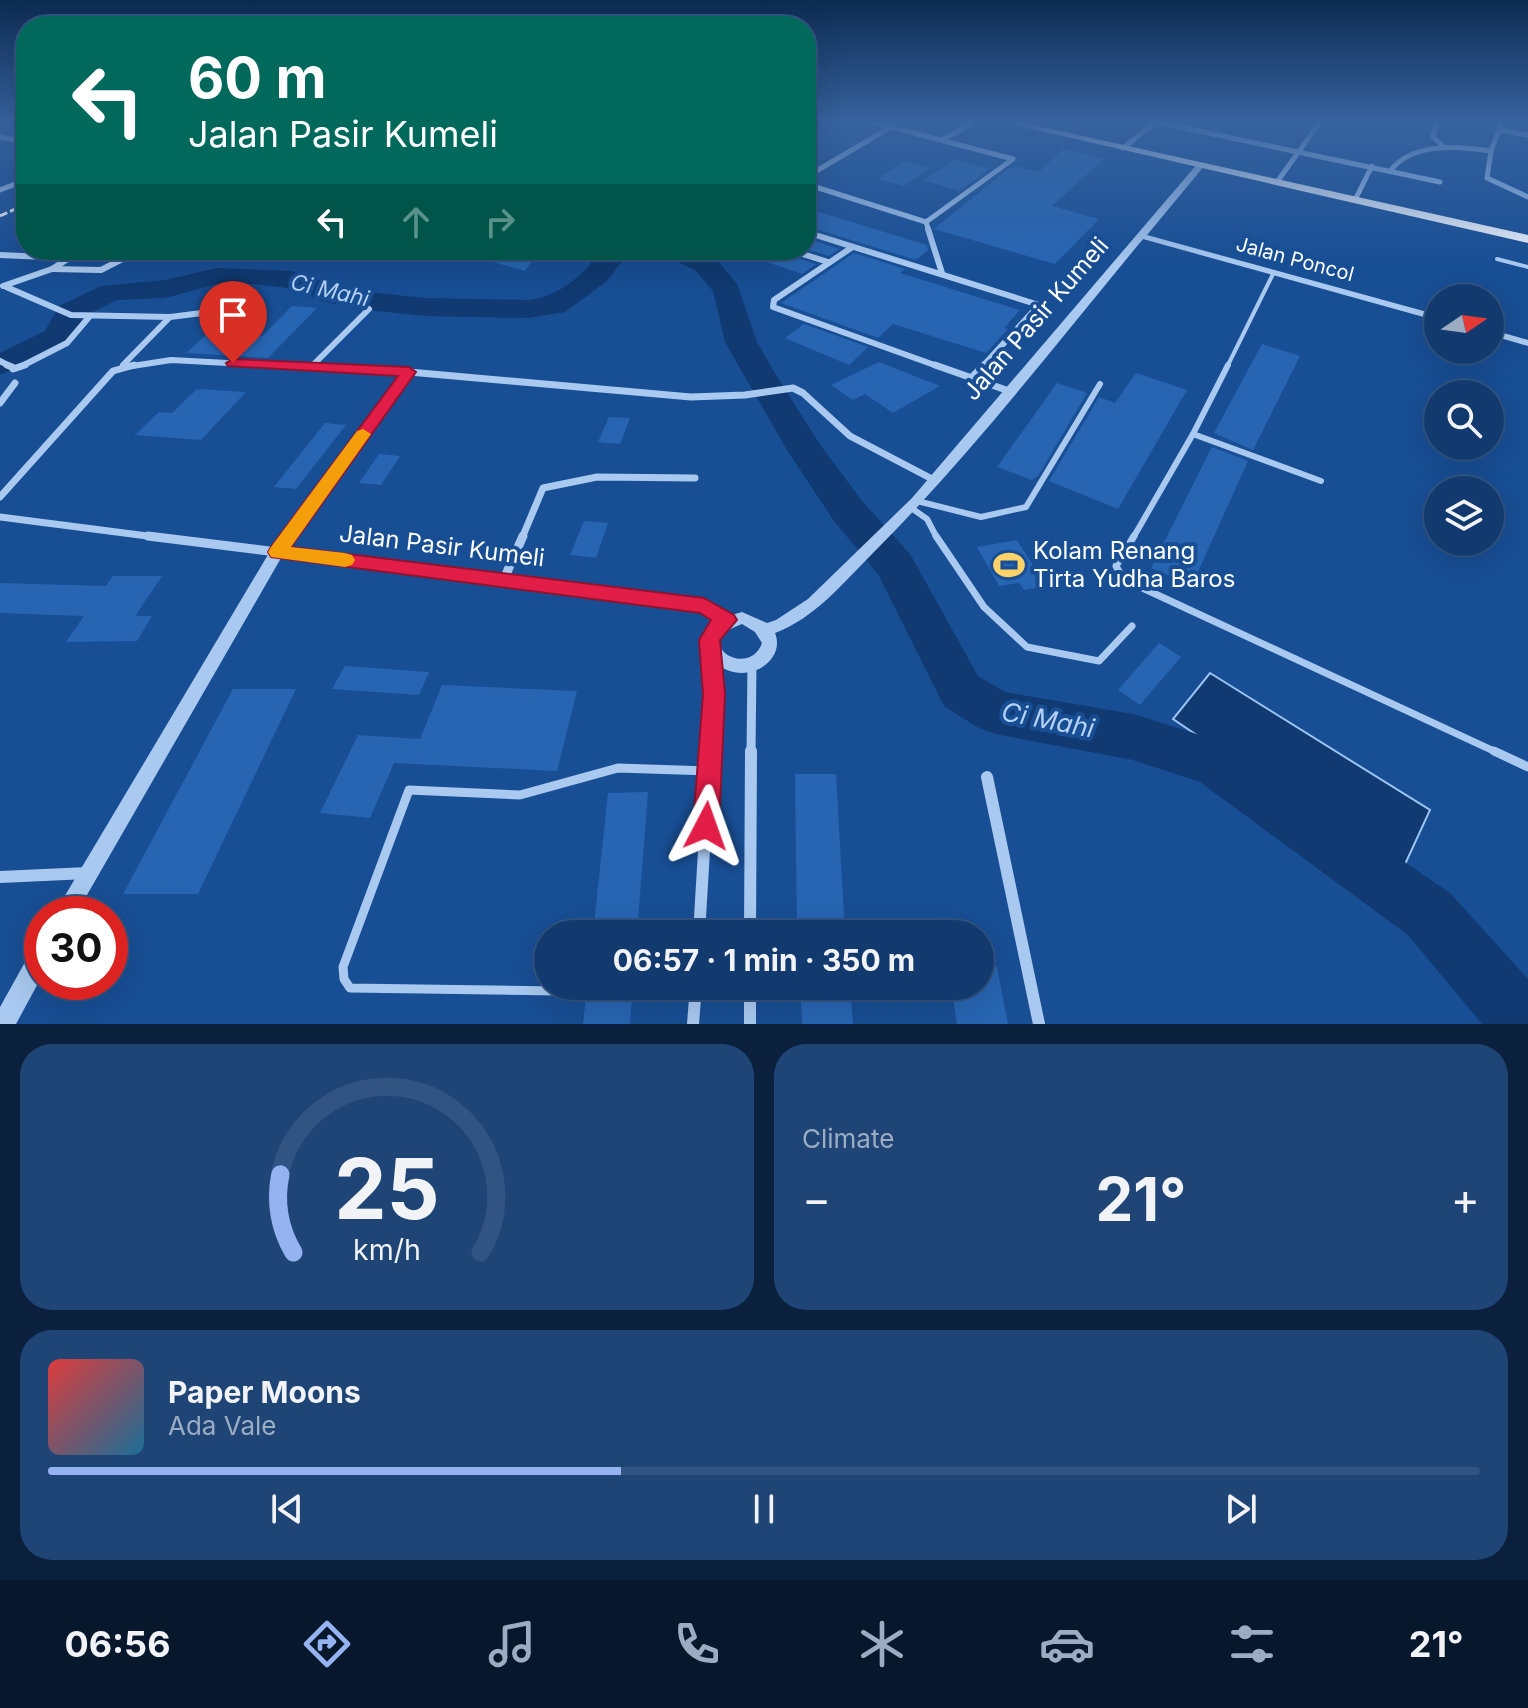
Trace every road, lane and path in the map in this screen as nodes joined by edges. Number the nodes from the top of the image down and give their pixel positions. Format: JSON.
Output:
{"nodes":[{"id":1,"x":998,"y":170,"type":"edge"},
{"id":2,"x":1197,"y":170,"type":"edge"},
{"id":3,"x":1222,"y":170,"type":"edge"},
{"id":4,"x":1286,"y":170,"type":"edge"},
{"id":5,"x":1370,"y":170,"type":"edge"},
{"id":6,"x":1391,"y":170,"type":"edge"},
{"id":7,"x":1488,"y":170,"type":"edge"},
{"id":8,"x":1277,"y":182,"type":"junction"},
{"id":9,"x":1440,"y":182,"type":"dead end"},
{"id":10,"x":816,"y":187,"type":"edge"},
{"id":11,"x":1528,"y":197,"type":"edge"},
{"id":12,"x":1355,"y":200,"type":"junction"},
{"id":13,"x":926,"y":222,"type":"junction"},
{"id":14,"x":816,"y":236,"type":"edge"},
{"id":15,"x":1142,"y":236,"type":"junction"},
{"id":16,"x":1528,"y":239,"type":"edge"},
{"id":17,"x":851,"y":248,"type":"junction"},
{"id":18,"x":816,"y":258,"type":"edge"},
{"id":19,"x":1497,"y":259,"type":"dead end"},
{"id":20,"x":67,"y":260,"type":"edge"},
{"id":21,"x":120,"y":260,"type":"edge"},
{"id":22,"x":828,"y":262,"type":"junction"},
{"id":23,"x":1528,"y":267,"type":"edge"},
{"id":24,"x":52,"y":269,"type":"junction"},
{"id":25,"x":1274,"y":272,"type":"junction"},
{"id":26,"x":942,"y":273,"type":"junction"},
{"id":27,"x":2,"y":287,"type":"edge"},
{"id":28,"x":369,"y":309,"type":"dead end"},
{"id":29,"x":202,"y":313,"type":"dead end"},
{"id":30,"x":1424,"y":314,"type":"edge"},
{"id":31,"x":86,"y":316,"type":"junction"},
{"id":32,"x":170,"y":317,"type":"junction"},
{"id":33,"x":1504,"y":336,"type":"edge"},
{"id":34,"x":1528,"y":343,"type":"edge"},
{"id":35,"x":0,"y":361,"type":"edge"},
{"id":36,"x":121,"y":367,"type":"junction"},
{"id":37,"x":311,"y":367,"type":"junction"},
{"id":38,"x":409,"y":372,"type":"junction"},
{"id":39,"x":971,"y":378,"type":"junction"},
{"id":40,"x":15,"y":383,"type":"dead end"},
{"id":41,"x":1100,"y":384,"type":"dead end"},
{"id":42,"x":1009,"y":391,"type":"junction"},
{"id":43,"x":0,"y":403,"type":"edge"},
{"id":44,"x":1193,"y":434,"type":"junction"},
{"id":45,"x":695,"y":478,"type":"dead end"},
{"id":46,"x":934,"y":480,"type":"junction"},
{"id":47,"x":1321,"y":481,"type":"dead end"},
{"id":48,"x":0,"y":497,"type":"edge"},
{"id":49,"x":913,"y":504,"type":"junction"},
{"id":50,"x":0,"y":517,"type":"edge"},
{"id":51,"x":277,"y":552,"type":"junction"},
{"id":52,"x":504,"y":579,"type":"junction"},
{"id":53,"x":727,"y":620,"type":"junction"},
{"id":54,"x":1132,"y":626,"type":"dead end"},
{"id":55,"x":766,"y":630,"type":"junction"},
{"id":56,"x":712,"y":652,"type":"junction"},
{"id":57,"x":752,"y":664,"type":"junction"},
{"id":58,"x":1528,"y":767,"type":"edge"},
{"id":59,"x":709,"y":771,"type":"junction"},
{"id":60,"x":987,"y":777,"type":"dead end"},
{"id":61,"x":89,"y":873,"type":"junction"},
{"id":62,"x":0,"y":877,"type":"edge"},
{"id":63,"x":75,"y":896,"type":"edge"},
{"id":64,"x":700,"y":920,"type":"edge"},
{"id":65,"x":750,"y":920,"type":"edge"},
{"id":66,"x":24,"y":986,"type":"edge"},
{"id":67,"x":534,"y":991,"type":"edge"},
{"id":68,"x":695,"y":1000,"type":"edge"},
{"id":69,"x":750,"y":1000,"type":"edge"},
{"id":70,"x":3,"y":1024,"type":"edge"},
{"id":71,"x":693,"y":1024,"type":"edge"},
{"id":72,"x":750,"y":1024,"type":"edge"},
{"id":73,"x":1039,"y":1024,"type":"edge"}],
"edges":[{"from":1,"to":13,"type":"street"},
{"from":2,"to":15,"type":"street","name":"Jalan Pasir Kumeli"},
{"from":3,"to":8,"type":"main road"},
{"from":4,"to":8,"type":"street"},
{"from":5,"to":12,"type":"street"},
{"from":6,"to":9,"type":"street"},
{"from":7,"to":11,"type":"street"},
{"from":8,"to":12,"type":"main road"},
{"from":10,"to":13,"type":"street"},
{"from":12,"to":16,"type":"main road"},
{"from":13,"to":26,"type":"street"},
{"from":14,"to":17,"type":"street"},
{"from":15,"to":25,"type":"street","name":"Jalan Poncol"},
{"from":15,"to":42,"type":"street","name":"Jalan Pasir Kumeli"},
{"from":17,"to":22,"type":"street"},
{"from":17,"to":26,"type":"street"},
{"from":18,"to":22,"type":"street"},
{"from":19,"to":23,"type":"lane"},
{"from":20,"to":24,"type":"street"},
{"from":21,"to":24,"type":"street"},
{"from":22,"to":39,"type":"street"},
{"from":24,"to":27,"type":"street"},
{"from":25,"to":30,"type":"street","name":"Jalan Poncol"},
{"from":25,"to":44,"type":"lane"},
{"from":26,"to":39,"type":"street"},
{"from":27,"to":31,"type":"street"},
{"from":28,"to":37,"type":"street"},
{"from":29,"to":32,"type":"street"},
{"from":31,"to":32,"type":"street"},
{"from":31,"to":35,"type":"street"},
{"from":32,"to":36,"type":"street"},
{"from":33,"to":34,"type":"street"},
{"from":36,"to":37,"type":"street"},
{"from":36,"to":48,"type":"street"},
{"from":37,"to":38,"type":"street"},
{"from":38,"to":46,"type":"street"},
{"from":38,"to":51,"type":"street"},
{"from":39,"to":42,"type":"street"},
{"from":40,"to":43,"type":"street"},
{"from":41,"to":49,"type":"lane"},
{"from":42,"to":46,"type":"street","name":"Jalan Pasir Kumeli"},
{"from":44,"to":47,"type":"lane"},
{"from":44,"to":58,"type":"lane"},
{"from":45,"to":52,"type":"street"},
{"from":46,"to":49,"type":"street","name":"Jalan Pasir Kumeli"},
{"from":49,"to":54,"type":"lane"},
{"from":49,"to":55,"type":"street","name":"Jalan Pasir Kumeli"},
{"from":50,"to":51,"type":"street"},
{"from":51,"to":52,"type":"street","name":"Jalan Pasir Kumeli"},
{"from":51,"to":61,"type":"street"},
{"from":52,"to":53,"type":"street","name":"Jalan Pasir Kumeli"},
{"from":53,"to":55,"type":"street","name":"Jalan Pasir Kumeli"},
{"from":53,"to":56,"type":"street"},
{"from":55,"to":57,"type":"street"},
{"from":56,"to":57,"type":"street"},
{"from":56,"to":59,"type":"street"},
{"from":57,"to":65,"type":"street"},
{"from":59,"to":64,"type":"street"},
{"from":59,"to":67,"type":"lane"},
{"from":60,"to":73,"type":"street"},
{"from":61,"to":62,"type":"street"},
{"from":61,"to":63,"type":"street"},
{"from":66,"to":70,"type":"street"},
{"from":68,"to":71,"type":"street"},
{"from":69,"to":72,"type":"street"}]}
